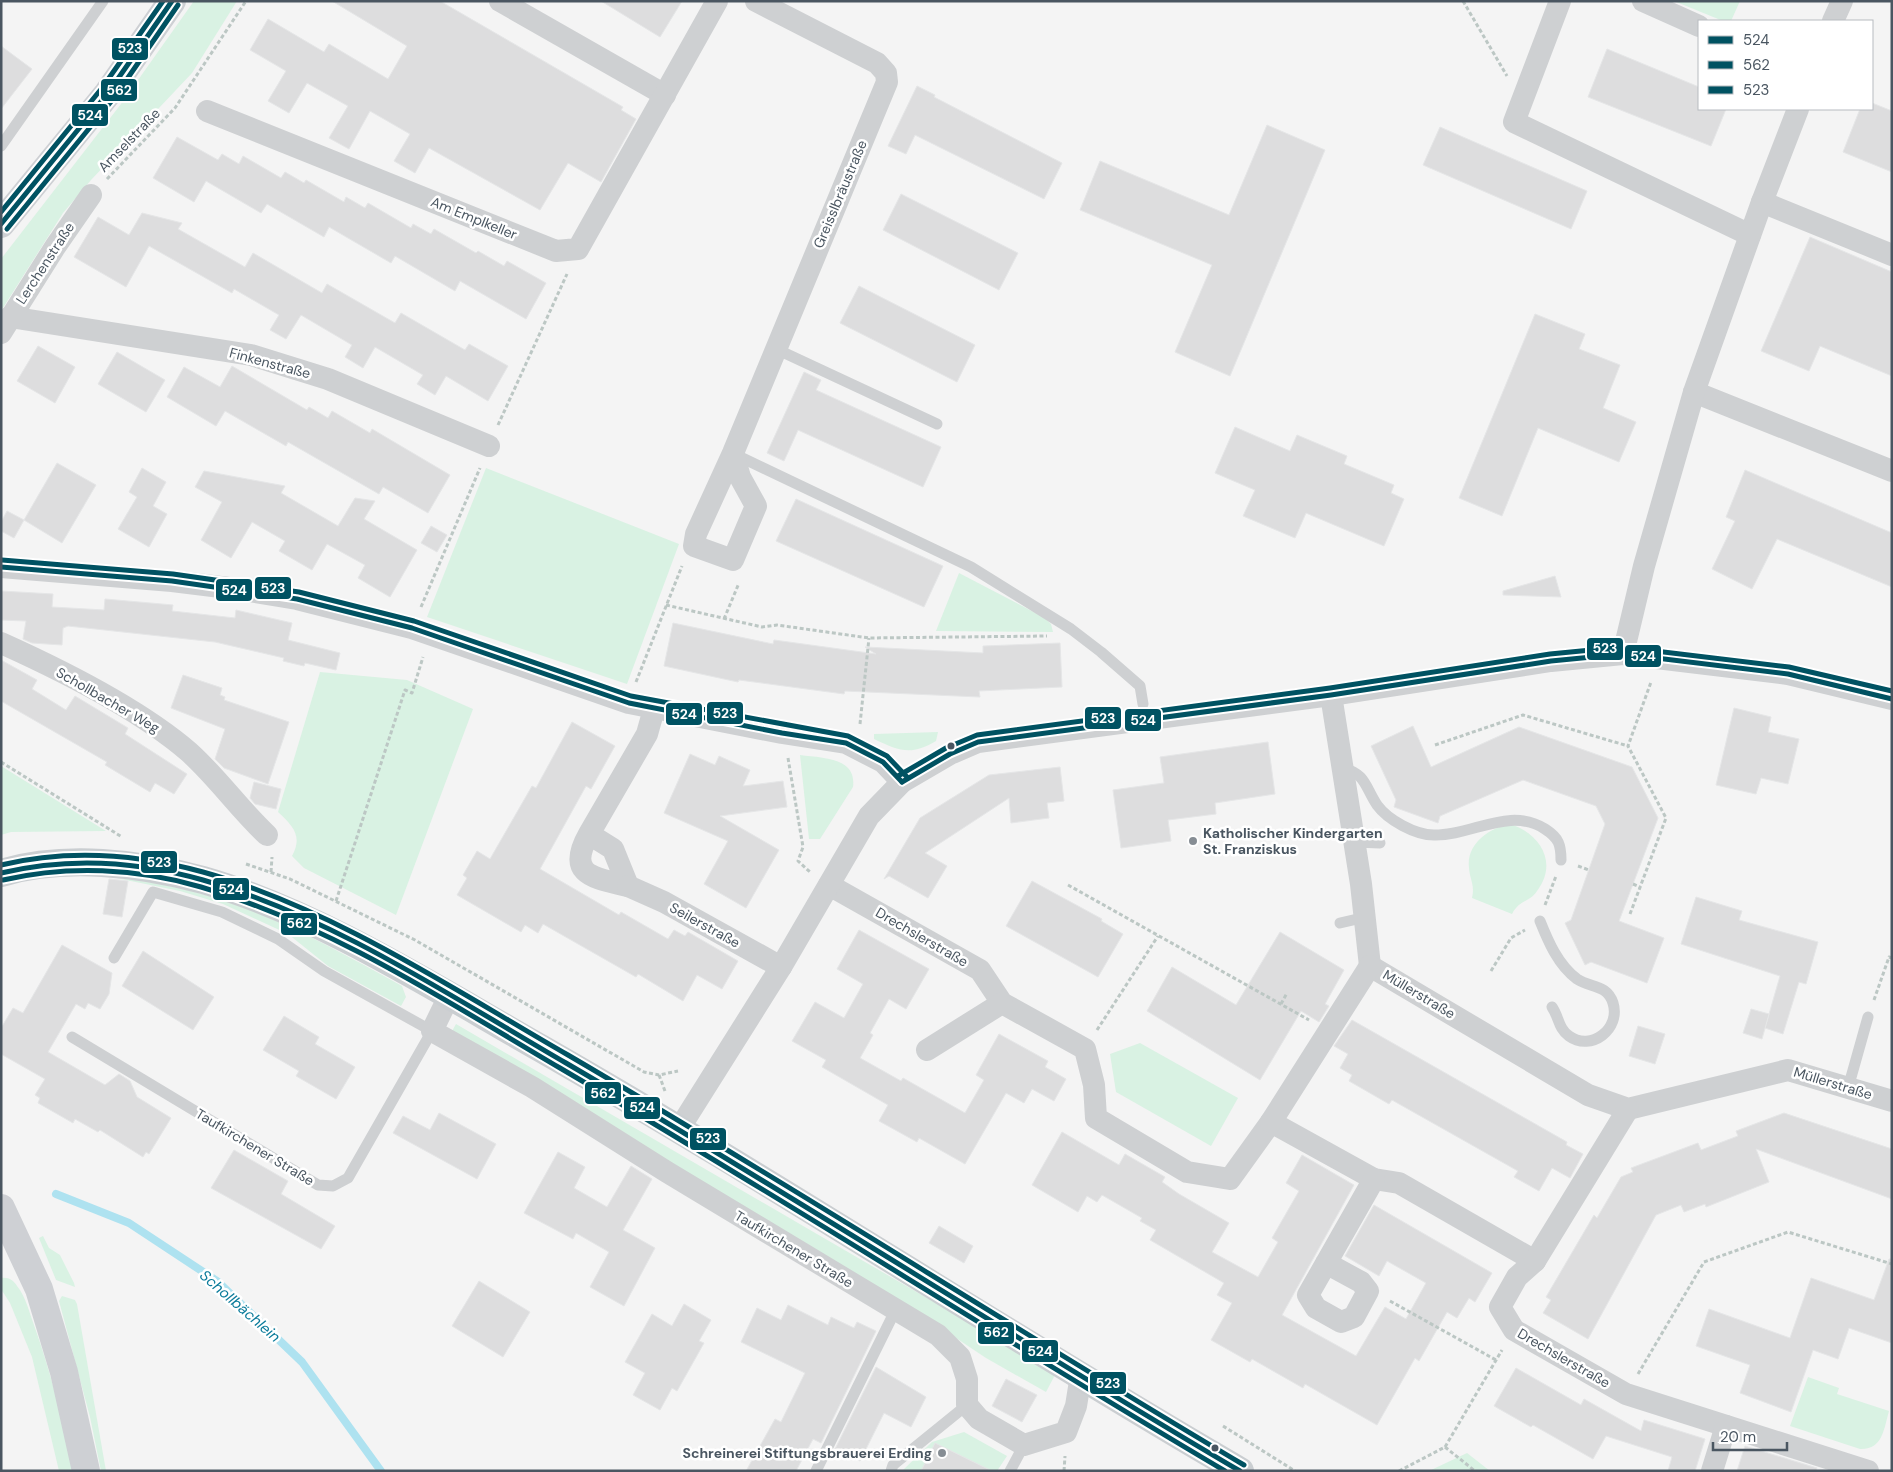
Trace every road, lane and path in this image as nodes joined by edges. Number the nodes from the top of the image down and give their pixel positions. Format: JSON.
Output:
{"nodes":[{"id":1,"x":104,"y":1,"type":"edge"},
{"id":2,"x":172,"y":1,"type":"edge"},
{"id":3,"x":246,"y":1,"type":"edge"},
{"id":4,"x":500,"y":1,"type":"edge"},
{"id":5,"x":717,"y":1,"type":"edge"},
{"id":6,"x":756,"y":1,"type":"edge"},
{"id":7,"x":1463,"y":1,"type":"edge"},
{"id":8,"x":1560,"y":1,"type":"edge"},
{"id":9,"x":1643,"y":1,"type":"edge"},
{"id":10,"x":1842,"y":1,"type":"edge"},
{"id":11,"x":1834,"y":20,"type":"edge"},
{"id":12,"x":1698,"y":26,"type":"edge"},
{"id":13,"x":664,"y":95,"type":"junction"},
{"id":14,"x":1522,"y":101,"type":"junction"},
{"id":15,"x":1798,"y":110,"type":"edge"},
{"id":16,"x":208,"y":111,"type":"dead end"},
{"id":17,"x":1,"y":146,"type":"edge"},
{"id":18,"x":91,"y":196,"type":"joint"},
{"id":19,"x":1762,"y":202,"type":"junction"},
{"id":20,"x":1,"y":224,"type":"edge"},
{"id":21,"x":1750,"y":235,"type":"junction"},
{"id":22,"x":1892,"y":255,"type":"edge"},
{"id":23,"x":6,"y":325,"type":"edge"},
{"id":24,"x":776,"y":349,"type":"junction"},
{"id":25,"x":1694,"y":392,"type":"junction"},
{"id":26,"x":937,"y":424,"type":"dead end"},
{"id":27,"x":489,"y":446,"type":"dead end"},
{"id":28,"x":733,"y":453,"type":"junction"},
{"id":29,"x":1892,"y":471,"type":"edge"},
{"id":30,"x":694,"y":546,"type":"junction"},
{"id":31,"x":1,"y":567,"type":"edge"},
{"id":32,"x":666,"y":605,"type":"junction"},
{"id":33,"x":1071,"y":630,"type":"junction"},
{"id":34,"x":430,"y":635,"type":"junction"},
{"id":35,"x":868,"y":638,"type":"junction"},
{"id":36,"x":1,"y":643,"type":"edge"},
{"id":37,"x":1623,"y":654,"type":"junction"},
{"id":38,"x":1651,"y":682,"type":"dead end"},
{"id":39,"x":1331,"y":695,"type":"junction"},
{"id":40,"x":1892,"y":700,"type":"edge"},
{"id":41,"x":629,"y":703,"type":"junction"},
{"id":42,"x":1143,"y":704,"type":"dead end"},
{"id":43,"x":654,"y":709,"type":"junction"},
{"id":44,"x":860,"y":729,"type":"dead end"},
{"id":45,"x":782,"y":733,"type":"junction"},
{"id":46,"x":1435,"y":745,"type":"dead end"},
{"id":47,"x":1628,"y":746,"type":"junction"},
{"id":48,"x":1,"y":762,"type":"edge"},
{"id":49,"x":1343,"y":768,"type":"junction"},
{"id":50,"x":902,"y":782,"type":"junction"},
{"id":51,"x":589,"y":834,"type":"junction"},
{"id":52,"x":267,"y":835,"type":"dead end"},
{"id":53,"x":125,"y":839,"type":"dead end"},
{"id":54,"x":1355,"y":842,"type":"junction"},
{"id":55,"x":1380,"y":843,"type":"dead end"},
{"id":56,"x":1561,"y":860,"type":"dead end"},
{"id":57,"x":243,"y":864,"type":"dead end"},
{"id":58,"x":1,"y":873,"type":"edge"},
{"id":59,"x":829,"y":884,"type":"junction"},
{"id":60,"x":1633,"y":884,"type":"dead end"},
{"id":61,"x":1068,"y":885,"type":"dead end"},
{"id":62,"x":628,"y":886,"type":"junction"},
{"id":63,"x":1640,"y":887,"type":"junction"},
{"id":64,"x":336,"y":901,"type":"junction"},
{"id":65,"x":1630,"y":914,"type":"dead end"},
{"id":66,"x":1366,"y":917,"type":"junction"},
{"id":67,"x":1540,"y":921,"type":"dead end"},
{"id":68,"x":1340,"y":923,"type":"dead end"},
{"id":69,"x":1158,"y":936,"type":"junction"},
{"id":70,"x":114,"y":958,"type":"dead end"},
{"id":71,"x":1892,"y":958,"type":"edge"},
{"id":72,"x":1370,"y":966,"type":"junction"},
{"id":73,"x":781,"y":967,"type":"junction"},
{"id":74,"x":1287,"y":993,"type":"dead end"},
{"id":75,"x":449,"y":996,"type":"junction"},
{"id":76,"x":1002,"y":1003,"type":"junction"},
{"id":77,"x":1280,"y":1004,"type":"junction"},
{"id":78,"x":1552,"y":1007,"type":"dead end"},
{"id":79,"x":1868,"y":1017,"type":"joint"},
{"id":80,"x":1329,"y":1031,"type":"junction"},
{"id":81,"x":432,"y":1032,"type":"junction"},
{"id":82,"x":72,"y":1037,"type":"dead end"},
{"id":83,"x":1085,"y":1049,"type":"junction"},
{"id":84,"x":927,"y":1050,"type":"dead end"},
{"id":85,"x":678,"y":1070,"type":"dead end"},
{"id":86,"x":1848,"y":1088,"type":"junction"},
{"id":87,"x":1892,"y":1101,"type":"edge"},
{"id":88,"x":1628,"y":1108,"type":"junction"},
{"id":89,"x":1271,"y":1122,"type":"junction"},
{"id":90,"x":679,"y":1129,"type":"junction"},
{"id":91,"x":1374,"y":1179,"type":"junction"},
{"id":92,"x":1,"y":1208,"type":"edge"},
{"id":93,"x":1535,"y":1261,"type":"junction"},
{"id":94,"x":1326,"y":1263,"type":"junction"},
{"id":95,"x":1892,"y":1264,"type":"edge"},
{"id":96,"x":1368,"y":1291,"type":"junction"},
{"id":97,"x":896,"y":1309,"type":"junction"},
{"id":98,"x":1081,"y":1375,"type":"junction"},
{"id":99,"x":1626,"y":1394,"type":"junction"},
{"id":100,"x":967,"y":1405,"type":"junction"},
{"id":101,"x":1223,"y":1426,"type":"dead end"},
{"id":102,"x":1726,"y":1426,"type":"junction"},
{"id":103,"x":1024,"y":1445,"type":"junction"},
{"id":104,"x":1445,"y":1447,"type":"junction"},
{"id":105,"x":1402,"y":1470,"type":"edge"},
{"id":106,"x":86,"y":1471,"type":"edge"},
{"id":107,"x":816,"y":1471,"type":"edge"},
{"id":108,"x":891,"y":1471,"type":"edge"},
{"id":109,"x":1010,"y":1471,"type":"edge"},
{"id":110,"x":1240,"y":1471,"type":"edge"},
{"id":111,"x":1295,"y":1471,"type":"edge"},
{"id":112,"x":1475,"y":1471,"type":"edge"},
{"id":113,"x":1712,"y":1471,"type":"edge"},
{"id":114,"x":1868,"y":1471,"type":"edge"}],
"edges":[{"from":1,"to":17,"type":"lane"},
{"from":2,"to":20,"type":"main road"},
{"from":3,"to":18,"type":"path","name":"Amselstraße"},
{"from":4,"to":13,"type":"street"},
{"from":5,"to":13,"type":"street","name":"Am Emplkeller"},
{"from":6,"to":24,"type":"street","name":"Greisslbräustraße"},
{"from":7,"to":14,"type":"path"},
{"from":8,"to":14,"type":"street"},
{"from":9,"to":12,"type":"street"},
{"from":10,"to":11,"type":"street"},
{"from":13,"to":16,"type":"street","name":"Am Emplkeller"},
{"from":14,"to":21,"type":"street"},
{"from":15,"to":19,"type":"street"},
{"from":18,"to":23,"type":"street","name":"Lerchenstraße"},
{"from":19,"to":21,"type":"street"},
{"from":19,"to":22,"type":"street"},
{"from":21,"to":25,"type":"street"},
{"from":23,"to":27,"type":"street","name":"Finkenstraße"},
{"from":24,"to":26,"type":"lane"},
{"from":24,"to":28,"type":"street","name":"Greisslbräustraße"},
{"from":25,"to":29,"type":"street"},
{"from":25,"to":37,"type":"street"},
{"from":28,"to":30,"type":"street","name":"Greisslbräustraße"},
{"from":28,"to":30,"type":"street"},
{"from":28,"to":33,"type":"lane"},
{"from":30,"to":32,"type":"path"},
{"from":31,"to":34,"type":"street"},
{"from":32,"to":35,"type":"path"},
{"from":32,"to":41,"type":"path"},
{"from":33,"to":35,"type":"path"},
{"from":33,"to":42,"type":"lane"},
{"from":34,"to":41,"type":"street"},
{"from":34,"to":64,"type":"path"},
{"from":35,"to":44,"type":"path"},
{"from":36,"to":52,"type":"street","name":"Schollbacher Weg"},
{"from":37,"to":39,"type":"street"},
{"from":37,"to":40,"type":"street"},
{"from":38,"to":47,"type":"path"},
{"from":39,"to":49,"type":"street","name":"Müllerstraße"},
{"from":39,"to":50,"type":"street"},
{"from":41,"to":43,"type":"street"},
{"from":43,"to":45,"type":"street"},
{"from":43,"to":51,"type":"street","name":"Seilerstraße"},
{"from":45,"to":50,"type":"street"},
{"from":45,"to":59,"type":"path"},
{"from":46,"to":47,"type":"path"},
{"from":47,"to":63,"type":"path"},
{"from":48,"to":53,"type":"path"},
{"from":49,"to":54,"type":"street","name":"Müllerstraße"},
{"from":49,"to":56,"type":"lane"},
{"from":50,"to":59,"type":"street"},
{"from":51,"to":62,"type":"street"},
{"from":51,"to":62,"type":"street","name":"Seilerstraße"},
{"from":54,"to":55,"type":"lane"},
{"from":54,"to":66,"type":"street","name":"Müllerstraße"},
{"from":57,"to":64,"type":"path"},
{"from":58,"to":75,"type":"main road"},
{"from":59,"to":73,"type":"street"},
{"from":59,"to":76,"type":"street","name":"Drechslerstraße"},
{"from":60,"to":63,"type":"path"},
{"from":61,"to":69,"type":"path"},
{"from":62,"to":73,"type":"street","name":"Seilerstraße"},
{"from":63,"to":65,"type":"path"},
{"from":64,"to":85,"type":"path"},
{"from":66,"to":68,"type":"lane"},
{"from":66,"to":72,"type":"street","name":"Müllerstraße"},
{"from":67,"to":78,"type":"lane"},
{"from":69,"to":77,"type":"path"},
{"from":69,"to":83,"type":"path"},
{"from":70,"to":81,"type":"lane","name":"Taufkirchener Straße"},
{"from":71,"to":79,"type":"path"},
{"from":72,"to":80,"type":"street"},
{"from":72,"to":88,"type":"street","name":"Müllerstraße"},
{"from":73,"to":90,"type":"street"},
{"from":74,"to":77,"type":"path"},
{"from":75,"to":81,"type":"street","name":"Taufkirchener Straße"},
{"from":75,"to":90,"type":"main road"},
{"from":76,"to":83,"type":"street","name":"Drechslerstraße"},
{"from":76,"to":84,"type":"street"},
{"from":77,"to":80,"type":"path"},
{"from":79,"to":86,"type":"lane"},
{"from":80,"to":89,"type":"street"},
{"from":81,"to":82,"type":"lane","name":"Taufkirchener Straße"},
{"from":81,"to":97,"type":"street","name":"Taufkirchener Straße"},
{"from":83,"to":89,"type":"street"},
{"from":86,"to":87,"type":"street","name":"Müllerstraße"},
{"from":86,"to":88,"type":"street","name":"Müllerstraße"},
{"from":88,"to":93,"type":"street"},
{"from":89,"to":91,"type":"street"},
{"from":90,"to":98,"type":"main road"},
{"from":91,"to":93,"type":"street"},
{"from":91,"to":94,"type":"street"},
{"from":92,"to":106,"type":"main road"},
{"from":93,"to":99,"type":"street","name":"Drechslerstraße"},
{"from":94,"to":96,"type":"street"},
{"from":94,"to":96,"type":"street"},
{"from":95,"to":99,"type":"path"},
{"from":96,"to":104,"type":"path"},
{"from":97,"to":100,"type":"street","name":"Taufkirchener Straße"},
{"from":97,"to":107,"type":"lane"},
{"from":98,"to":103,"type":"street"},
{"from":98,"to":110,"type":"main road"},
{"from":99,"to":102,"type":"street","name":"Drechslerstraße"},
{"from":100,"to":103,"type":"street"},
{"from":100,"to":108,"type":"lane"},
{"from":101,"to":111,"type":"path"},
{"from":102,"to":113,"type":"street"},
{"from":102,"to":114,"type":"street","name":"Drechslerstraße"},
{"from":103,"to":109,"type":"lane"},
{"from":104,"to":105,"type":"path"},
{"from":104,"to":112,"type":"path"}]}
